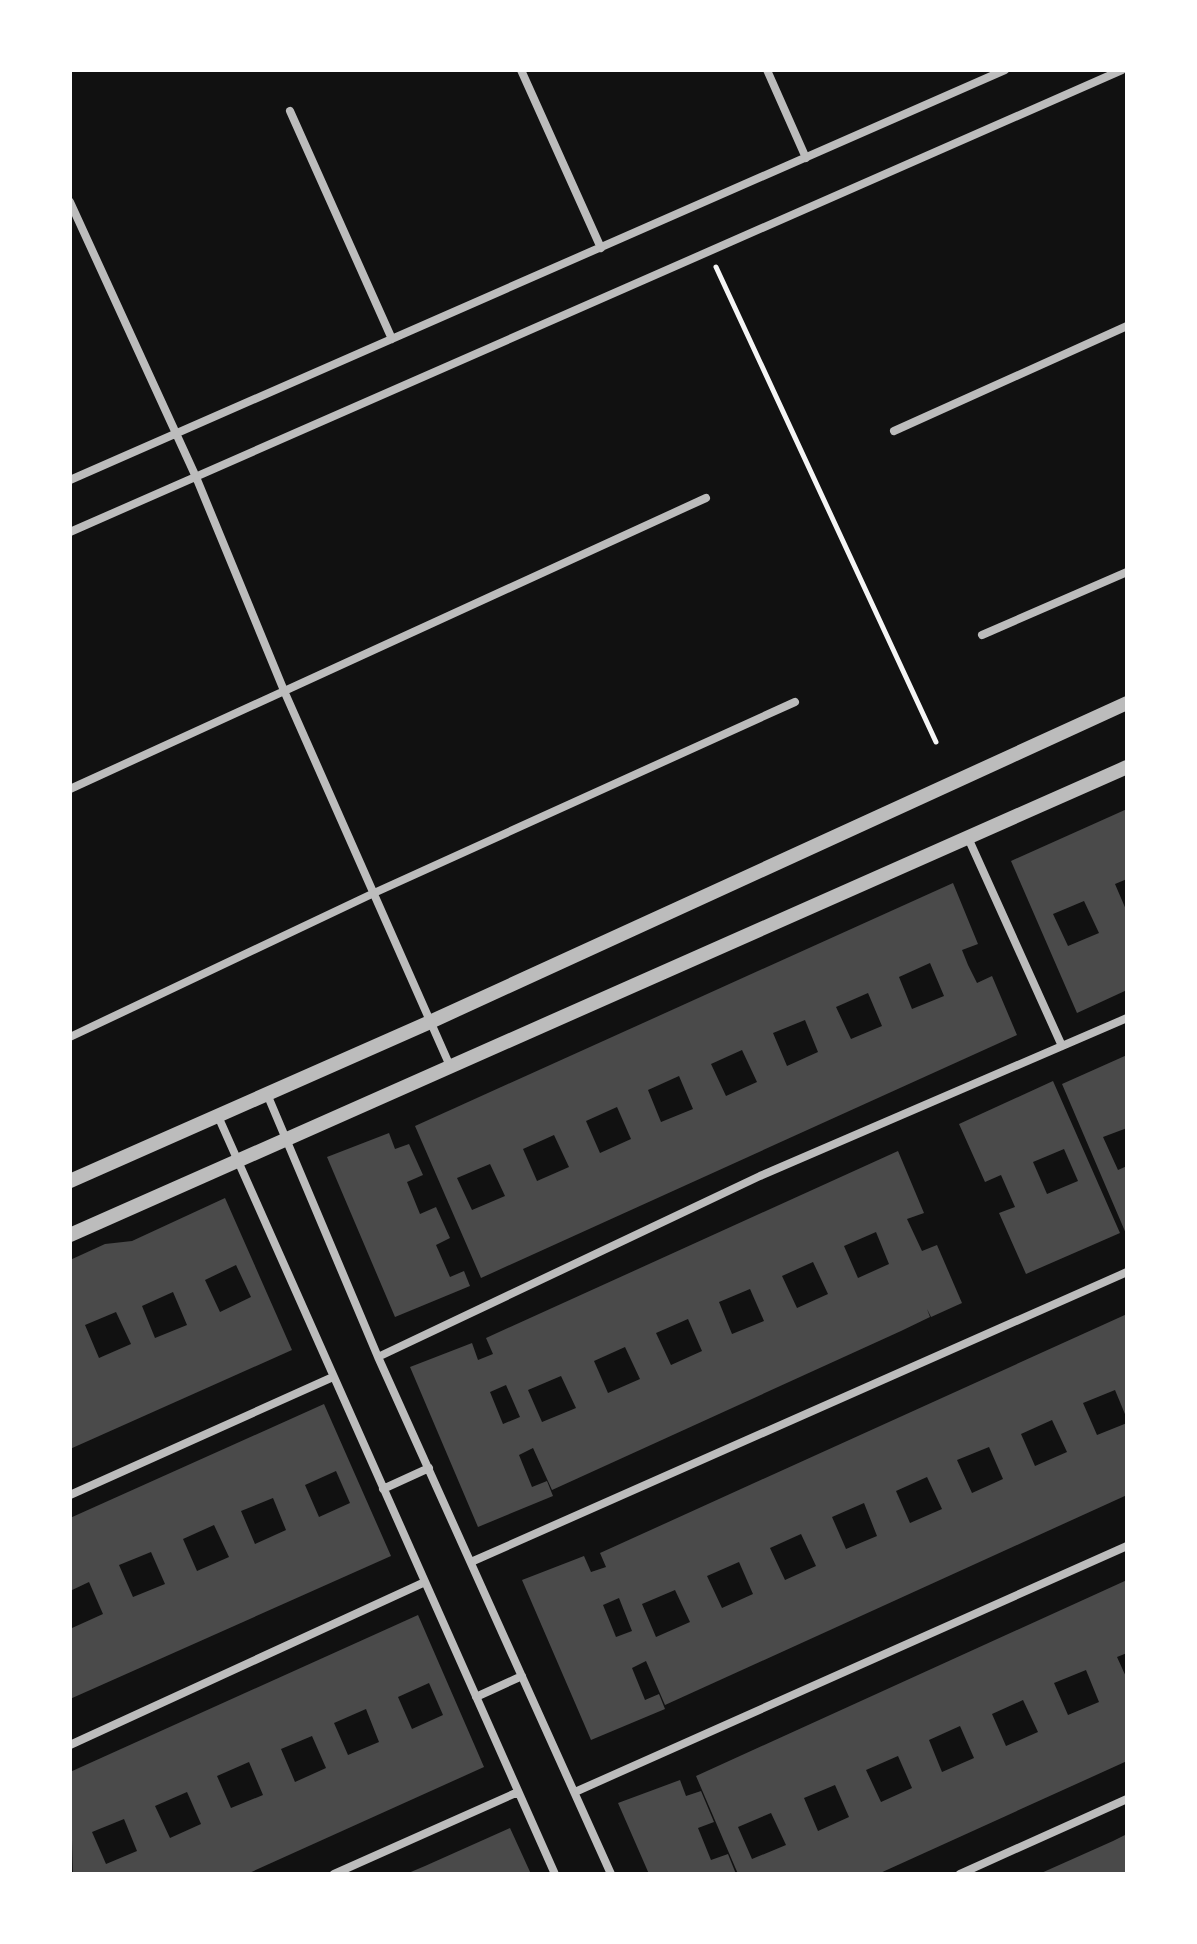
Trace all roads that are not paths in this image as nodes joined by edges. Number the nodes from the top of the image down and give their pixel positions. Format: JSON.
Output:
{"nodes":[{"id":1,"x":521,"y":70,"type":"edge"},
{"id":2,"x":767,"y":70,"type":"edge"},
{"id":3,"x":1005,"y":70,"type":"edge"},
{"id":4,"x":1122,"y":70,"type":"edge"},
{"id":5,"x":290,"y":111,"type":"dead end"},
{"id":6,"x":806,"y":158,"type":"junction"},
{"id":7,"x":70,"y":202,"type":"edge"},
{"id":8,"x":601,"y":248,"type":"junction"},
{"id":9,"x":1127,"y":326,"type":"edge"},
{"id":10,"x":392,"y":339,"type":"junction"},
{"id":11,"x":894,"y":431,"type":"dead end"},
{"id":12,"x":177,"y":434,"type":"junction"},
{"id":13,"x":196,"y":477,"type":"junction"},
{"id":14,"x":70,"y":480,"type":"edge"},
{"id":15,"x":706,"y":498,"type":"dead end"},
{"id":16,"x":70,"y":532,"type":"edge"},
{"id":17,"x":1127,"y":572,"type":"edge"},
{"id":18,"x":982,"y":635,"type":"dead end"},
{"id":19,"x":285,"y":693,"type":"junction"},
{"id":20,"x":795,"y":702,"type":"dead end"},
{"id":21,"x":1127,"y":703,"type":"edge"},
{"id":22,"x":1127,"y":767,"type":"edge"},
{"id":23,"x":70,"y":789,"type":"edge"},
{"id":24,"x":969,"y":840,"type":"junction"},
{"id":25,"x":374,"y":893,"type":"junction"},
{"id":26,"x":1127,"y":1018,"type":"edge"},
{"id":27,"x":430,"y":1022,"type":"junction"},
{"id":28,"x":70,"y":1037,"type":"edge"},
{"id":29,"x":1062,"y":1046,"type":"junction"},
{"id":30,"x":450,"y":1066,"type":"junction"},
{"id":31,"x":267,"y":1094,"type":"junction"},
{"id":32,"x":218,"y":1116,"type":"junction"},
{"id":33,"x":287,"y":1141,"type":"junction"},
{"id":34,"x":239,"y":1163,"type":"junction"},
{"id":35,"x":70,"y":1181,"type":"edge"},
{"id":36,"x":70,"y":1235,"type":"edge"},
{"id":37,"x":1127,"y":1272,"type":"edge"},
{"id":38,"x":378,"y":1357,"type":"junction"},
{"id":39,"x":333,"y":1377,"type":"junction"},
{"id":40,"x":429,"y":1468,"type":"junction"},
{"id":41,"x":383,"y":1489,"type":"junction"},
{"id":42,"x":70,"y":1495,"type":"edge"},
{"id":43,"x":1127,"y":1546,"type":"edge"},
{"id":44,"x":471,"y":1562,"type":"junction"},
{"id":45,"x":425,"y":1582,"type":"junction"},
{"id":46,"x":522,"y":1676,"type":"junction"},
{"id":47,"x":476,"y":1697,"type":"junction"},
{"id":48,"x":70,"y":1745,"type":"edge"},
{"id":49,"x":518,"y":1792,"type":"junction"},
{"id":50,"x":575,"y":1792,"type":"junction"},
{"id":51,"x":1127,"y":1799,"type":"edge"},
{"id":52,"x":334,"y":1874,"type":"edge"},
{"id":53,"x":555,"y":1874,"type":"edge"},
{"id":54,"x":611,"y":1874,"type":"edge"},
{"id":55,"x":960,"y":1874,"type":"edge"}],
"edges":[{"from":1,"to":8,"type":"street"},
{"from":2,"to":6,"type":"street"},
{"from":3,"to":6,"type":"street"},
{"from":4,"to":13,"type":"street"},
{"from":5,"to":10,"type":"street"},
{"from":6,"to":8,"type":"street"},
{"from":7,"to":12,"type":"street"},
{"from":8,"to":10,"type":"street"},
{"from":9,"to":11,"type":"street"},
{"from":10,"to":12,"type":"street"},
{"from":12,"to":13,"type":"street"},
{"from":12,"to":14,"type":"street"},
{"from":13,"to":16,"type":"street"},
{"from":13,"to":19,"type":"street"},
{"from":15,"to":19,"type":"street"},
{"from":17,"to":18,"type":"street"},
{"from":19,"to":23,"type":"street"},
{"from":19,"to":25,"type":"street"},
{"from":20,"to":25,"type":"street"},
{"from":21,"to":27,"type":"street"},
{"from":22,"to":24,"type":"street"},
{"from":24,"to":29,"type":"street"},
{"from":24,"to":30,"type":"street"},
{"from":25,"to":27,"type":"street"},
{"from":25,"to":28,"type":"street"},
{"from":26,"to":29,"type":"street"},
{"from":27,"to":30,"type":"street"},
{"from":27,"to":31,"type":"street"},
{"from":29,"to":38,"type":"street"},
{"from":30,"to":33,"type":"street"},
{"from":31,"to":32,"type":"street"},
{"from":31,"to":33,"type":"street"},
{"from":32,"to":34,"type":"street"},
{"from":32,"to":35,"type":"street"},
{"from":33,"to":34,"type":"street"},
{"from":33,"to":38,"type":"street"},
{"from":34,"to":36,"type":"street"},
{"from":34,"to":39,"type":"street"},
{"from":37,"to":44,"type":"street"},
{"from":38,"to":40,"type":"street"},
{"from":39,"to":41,"type":"street"},
{"from":39,"to":42,"type":"street"},
{"from":40,"to":41,"type":"street"},
{"from":40,"to":44,"type":"street"},
{"from":41,"to":45,"type":"street"},
{"from":43,"to":50,"type":"street"},
{"from":44,"to":46,"type":"street"},
{"from":45,"to":47,"type":"street"},
{"from":45,"to":48,"type":"street"},
{"from":46,"to":47,"type":"street"},
{"from":46,"to":50,"type":"street"},
{"from":47,"to":49,"type":"street"},
{"from":49,"to":52,"type":"street"},
{"from":49,"to":53,"type":"street"},
{"from":50,"to":54,"type":"street"},
{"from":51,"to":55,"type":"street"}]}
